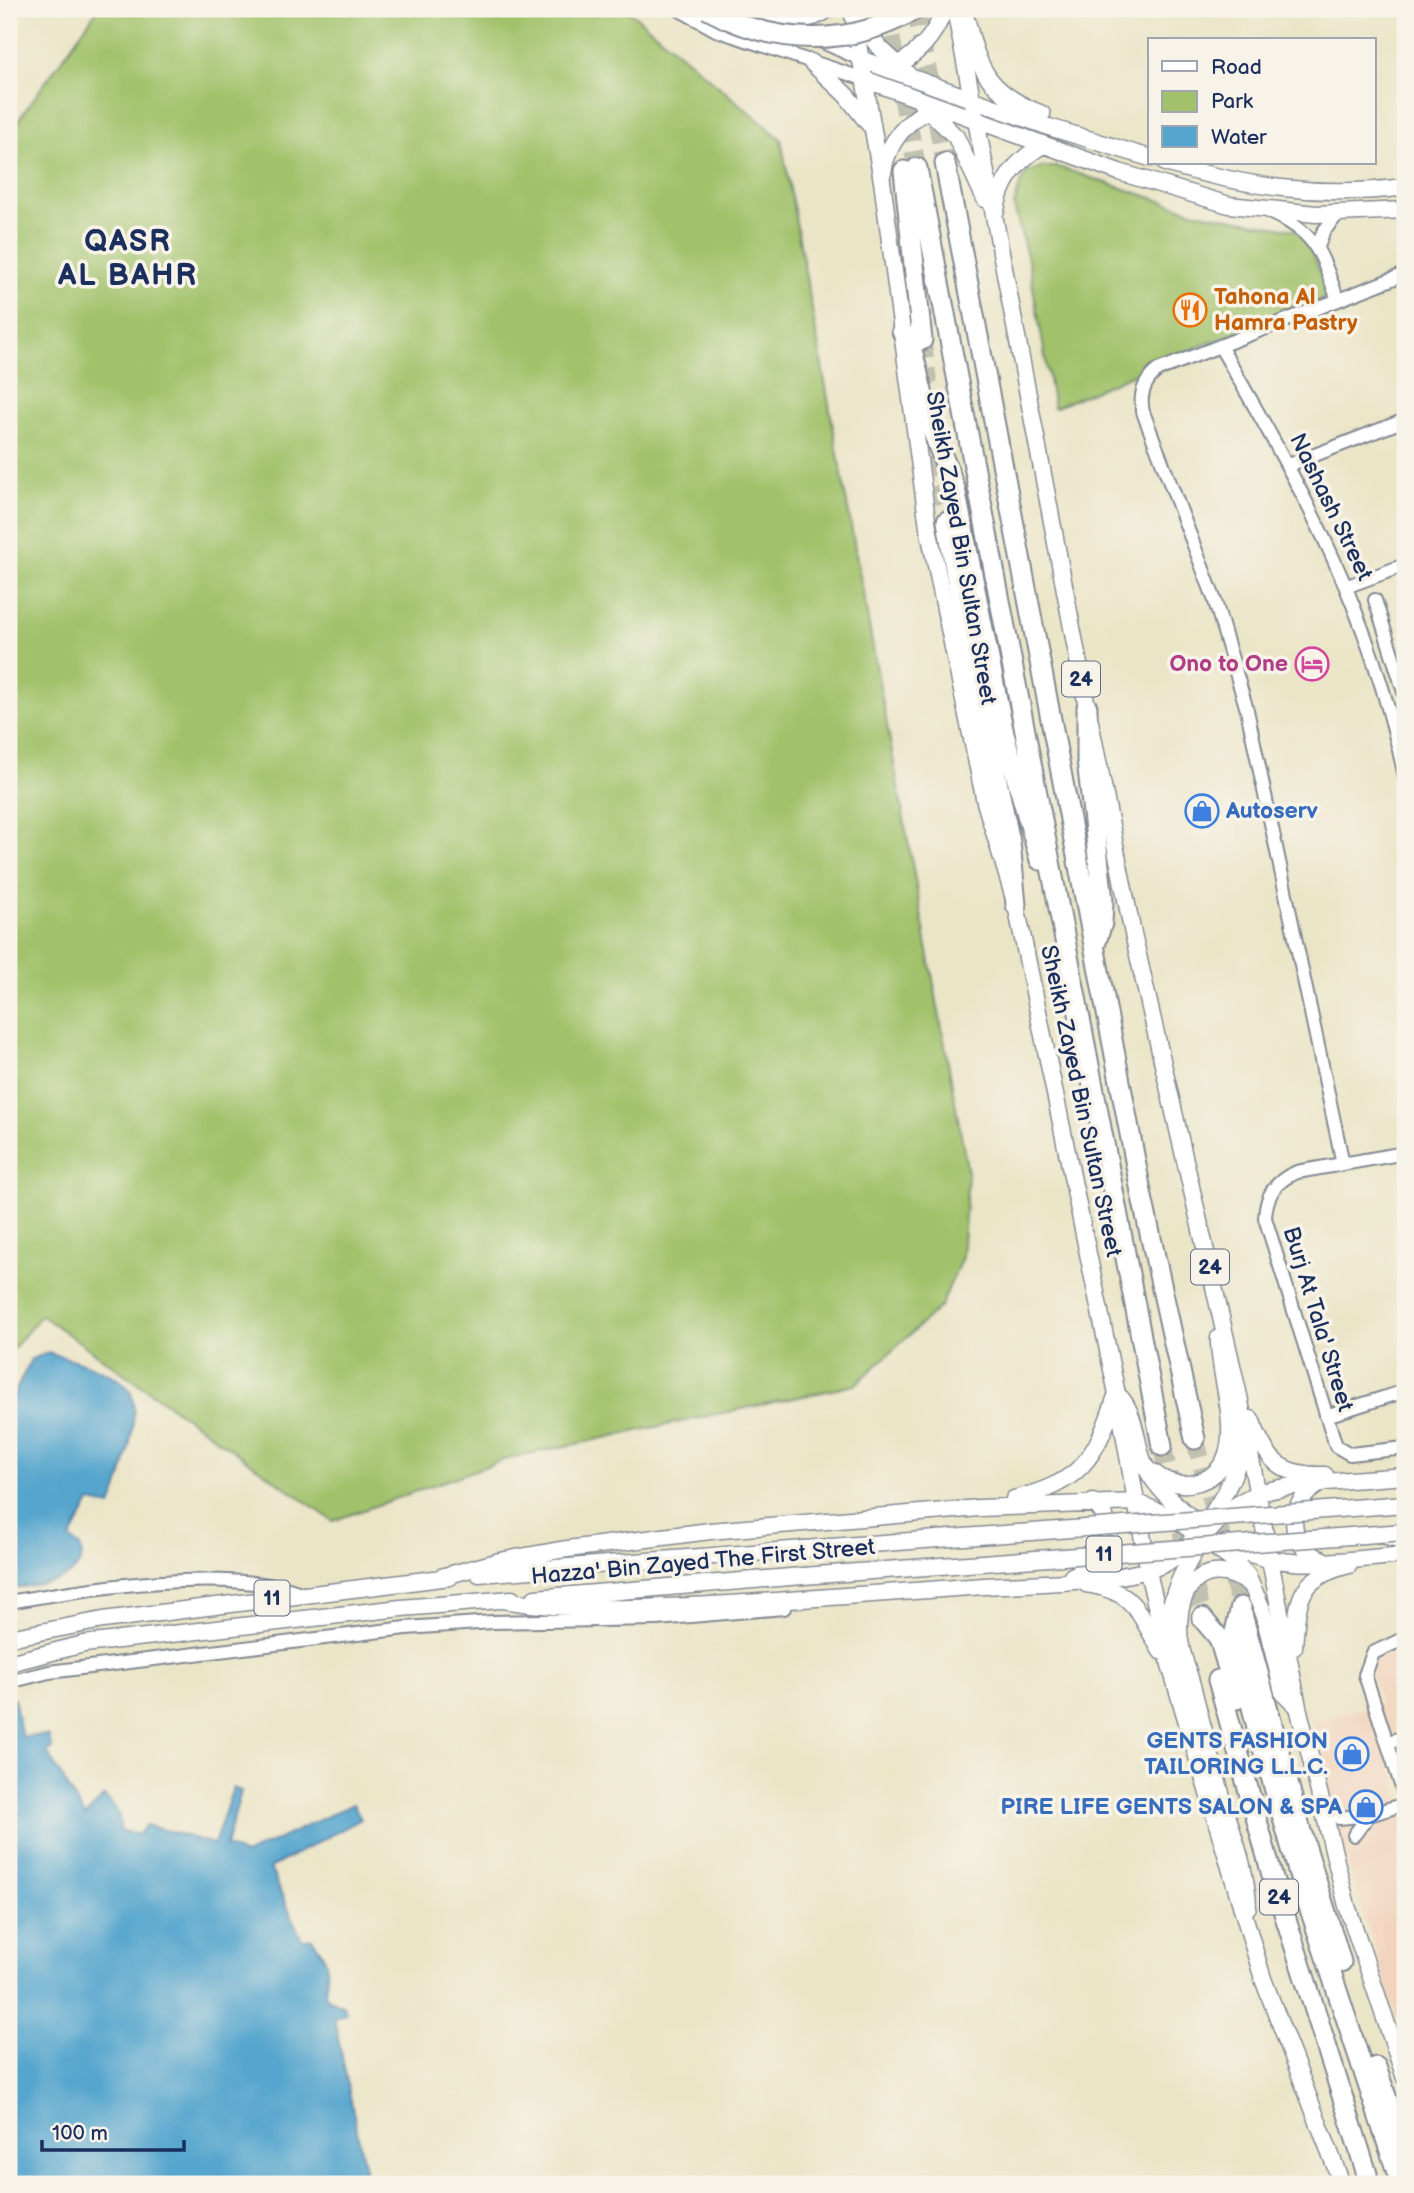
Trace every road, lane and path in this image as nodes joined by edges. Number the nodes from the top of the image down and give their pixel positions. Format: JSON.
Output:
{"nodes":[{"id":1,"x":678,"y":9,"type":"edge"},
{"id":2,"x":708,"y":9,"type":"edge"},
{"id":3,"x":828,"y":9,"type":"edge"},
{"id":4,"x":852,"y":9,"type":"edge"},
{"id":5,"x":916,"y":9,"type":"edge"},
{"id":6,"x":944,"y":9,"type":"edge"},
{"id":7,"x":955,"y":9,"type":"edge"},
{"id":8,"x":965,"y":9,"type":"edge"},
{"id":9,"x":753,"y":10,"type":"edge"},
{"id":10,"x":855,"y":58,"type":"junction"},
{"id":11,"x":811,"y":62,"type":"junction"},
{"id":12,"x":892,"y":67,"type":"junction"},
{"id":13,"x":864,"y":79,"type":"junction"},
{"id":14,"x":913,"y":79,"type":"junction"},
{"id":15,"x":916,"y":98,"type":"junction"},
{"id":16,"x":972,"y":100,"type":"junction"},
{"id":17,"x":933,"y":108,"type":"junction"},
{"id":18,"x":977,"y":121,"type":"junction"},
{"id":19,"x":873,"y":130,"type":"junction"},
{"id":20,"x":1043,"y":145,"type":"junction"},
{"id":21,"x":1111,"y":146,"type":"junction"},
{"id":22,"x":1148,"y":157,"type":"edge"},
{"id":23,"x":945,"y":163,"type":"tunnel mouth"},
{"id":24,"x":1169,"y":164,"type":"edge"},
{"id":25,"x":882,"y":181,"type":"junction"},
{"id":26,"x":1405,"y":187,"type":"edge"},
{"id":27,"x":1265,"y":210,"type":"junction"},
{"id":28,"x":1405,"y":210,"type":"edge"},
{"id":29,"x":1338,"y":215,"type":"junction"},
{"id":30,"x":995,"y":216,"type":"junction"},
{"id":31,"x":1318,"y":247,"type":"junction"},
{"id":32,"x":1405,"y":274,"type":"edge"},
{"id":33,"x":1338,"y":300,"type":"junction"},
{"id":34,"x":902,"y":331,"type":"junction"},
{"id":35,"x":922,"y":340,"type":"tunnel mouth"},
{"id":36,"x":1220,"y":346,"type":"junction"},
{"id":37,"x":1405,"y":420,"type":"edge"},
{"id":38,"x":1289,"y":466,"type":"junction"},
{"id":39,"x":947,"y":521,"type":"tunnel mouth"},
{"id":40,"x":1405,"y":565,"type":"edge"},
{"id":41,"x":1348,"y":586,"type":"junction"},
{"id":42,"x":1375,"y":600,"type":"dead end"},
{"id":43,"x":1393,"y":657,"type":"junction"},
{"id":44,"x":1376,"y":662,"type":"junction"},
{"id":45,"x":1405,"y":695,"type":"edge"},
{"id":46,"x":1087,"y":706,"type":"junction"},
{"id":47,"x":1405,"y":776,"type":"edge"},
{"id":48,"x":1053,"y":881,"type":"junction"},
{"id":49,"x":1016,"y":905,"type":"junction"},
{"id":50,"x":1094,"y":946,"type":"junction"},
{"id":51,"x":1405,"y":1153,"type":"edge"},
{"id":52,"x":1343,"y":1164,"type":"junction"},
{"id":53,"x":1222,"y":1320,"type":"junction"},
{"id":54,"x":1405,"y":1391,"type":"edge"},
{"id":55,"x":1116,"y":1394,"type":"junction"},
{"id":56,"x":1239,"y":1396,"type":"junction"},
{"id":57,"x":1325,"y":1416,"type":"junction"},
{"id":58,"x":1195,"y":1439,"type":"tunnel mouth"},
{"id":59,"x":1162,"y":1446,"type":"tunnel mouth"},
{"id":60,"x":1405,"y":1448,"type":"edge"},
{"id":61,"x":1144,"y":1463,"type":"junction"},
{"id":62,"x":1401,"y":1477,"type":"edge"},
{"id":63,"x":1318,"y":1485,"type":"junction"},
{"id":64,"x":1258,"y":1493,"type":"junction"},
{"id":65,"x":1093,"y":1502,"type":"junction"},
{"id":66,"x":1135,"y":1502,"type":"junction"},
{"id":67,"x":1405,"y":1504,"type":"edge"},
{"id":68,"x":979,"y":1508,"type":"junction"},
{"id":69,"x":1405,"y":1532,"type":"edge"},
{"id":70,"x":1203,"y":1534,"type":"junction"},
{"id":71,"x":1378,"y":1534,"type":"junction"},
{"id":72,"x":1405,"y":1540,"type":"edge"},
{"id":73,"x":1405,"y":1555,"type":"edge"},
{"id":74,"x":1382,"y":1557,"type":"junction"},
{"id":75,"x":1325,"y":1560,"type":"junction"},
{"id":76,"x":1271,"y":1562,"type":"junction"},
{"id":77,"x":1148,"y":1570,"type":"junction"},
{"id":78,"x":442,"y":1577,"type":"junction"},
{"id":79,"x":1063,"y":1580,"type":"junction"},
{"id":80,"x":1253,"y":1586,"type":"junction"},
{"id":81,"x":304,"y":1594,"type":"junction"},
{"id":82,"x":840,"y":1597,"type":"junction"},
{"id":83,"x":502,"y":1600,"type":"junction"},
{"id":84,"x":9,"y":1602,"type":"edge"},
{"id":85,"x":9,"y":1638,"type":"edge"},
{"id":86,"x":1405,"y":1638,"type":"edge"},
{"id":87,"x":9,"y":1663,"type":"edge"},
{"id":88,"x":1170,"y":1665,"type":"junction"},
{"id":89,"x":1290,"y":1666,"type":"junction"},
{"id":90,"x":9,"y":1682,"type":"edge"},
{"id":91,"x":1298,"y":1707,"type":"junction"},
{"id":92,"x":1405,"y":1737,"type":"edge"},
{"id":93,"x":1389,"y":1742,"type":"junction"},
{"id":94,"x":1405,"y":1797,"type":"edge"},
{"id":95,"x":1405,"y":1804,"type":"edge"},
{"id":96,"x":1369,"y":1815,"type":"junction"},
{"id":97,"x":1339,"y":1818,"type":"dead end"},
{"id":98,"x":1354,"y":1835,"type":"dead end"},
{"id":99,"x":1249,"y":1930,"type":"junction"},
{"id":100,"x":1405,"y":2078,"type":"edge"},
{"id":101,"x":1405,"y":2152,"type":"edge"},
{"id":102,"x":1367,"y":2174,"type":"dead end"},
{"id":103,"x":1342,"y":2184,"type":"edge"},
{"id":104,"x":1388,"y":2184,"type":"edge"},
{"id":105,"x":1401,"y":2184,"type":"edge"}],
"edges":[{"from":1,"to":11,"type":"street"},
{"from":2,"to":5,"type":"highway","bridge":true},
{"from":3,"to":9,"type":"main road"},
{"from":4,"to":10,"type":"main road","name":"Sheikh Zayed Bin Sultan Street"},
{"from":4,"to":12,"type":"main road"},
{"from":6,"to":12,"type":"main road"},
{"from":7,"to":16,"type":"main road"},
{"from":8,"to":21,"type":"main road"},
{"from":9,"to":10,"type":"street"},
{"from":10,"to":12,"type":"main road"},
{"from":10,"to":13,"type":"main road","name":"Sheikh Zayed Bin Sultan Street"},
{"from":11,"to":13,"type":"street"},
{"from":11,"to":19,"type":"main road"},
{"from":12,"to":13,"type":"main road"},
{"from":12,"to":14,"type":"main road"},
{"from":12,"to":15,"type":"main road"},
{"from":13,"to":15,"type":"main road"},
{"from":13,"to":19,"type":"main road","name":"Sheikh Zayed Bin Sultan Street"},
{"from":14,"to":16,"type":"main road"},
{"from":14,"to":17,"type":"main road"},
{"from":15,"to":17,"type":"main road"},
{"from":16,"to":17,"type":"main road"},
{"from":16,"to":18,"type":"main road","number":"24"},
{"from":16,"to":21,"type":"main road"},
{"from":17,"to":18,"type":"main road"},
{"from":17,"to":25,"type":"main road"},
{"from":17,"to":30,"type":"main road"},
{"from":18,"to":20,"type":"main road"},
{"from":18,"to":30,"type":"main road","number":"24"},
{"from":19,"to":25,"type":"main road","name":"Sheikh Zayed Bin Sultan Street"},
{"from":20,"to":27,"type":"main road"},
{"from":20,"to":30,"type":"main road"},
{"from":21,"to":22,"type":"main road"},
{"from":23,"to":50,"type":"highway","name":"Sheikh Zayed Bin Sultan Street","number":"24"},
{"from":24,"to":26,"type":"main road"},
{"from":25,"to":34,"type":"main road","name":"Sheikh Zayed Bin Sultan Street"},
{"from":27,"to":29,"type":"main road"},
{"from":27,"to":31,"type":"street"},
{"from":28,"to":29,"type":"main road"},
{"from":29,"to":31,"type":"street"},
{"from":30,"to":46,"type":"main road","number":"24"},
{"from":31,"to":33,"type":"street"},
{"from":32,"to":33,"type":"street"},
{"from":33,"to":36,"type":"street"},
{"from":34,"to":48,"type":"highway"},
{"from":34,"to":49,"type":"main road","name":"Sheikh Zayed Bin Sultan Street"},
{"from":35,"to":48,"type":"highway","name":"Sheikh Zayed Bin Sultan Street"},
{"from":36,"to":38,"type":"street","name":"Nashash Street"},
{"from":36,"to":52,"type":"street"},
{"from":37,"to":38,"type":"street"},
{"from":38,"to":41,"type":"street","name":"Nashash Street"},
{"from":39,"to":49,"type":"highway","number":"24"},
{"from":40,"to":41,"type":"street"},
{"from":41,"to":44,"type":"street","name":"Nashash Street"},
{"from":42,"to":43,"type":"street"},
{"from":43,"to":44,"type":"street"},
{"from":43,"to":45,"type":"street"},
{"from":44,"to":47,"type":"street","name":"Nashash Street"},
{"from":46,"to":50,"type":"highway"},
{"from":46,"to":53,"type":"main road","number":"24"},
{"from":48,"to":59,"type":"highway","name":"Sheikh Zayed Bin Sultan Street"},
{"from":49,"to":55,"type":"main road","name":"Sheikh Zayed Bin Sultan Street","number":"24"},
{"from":50,"to":58,"type":"highway","name":"Sheikh Zayed Bin Sultan Street","number":"24"},
{"from":51,"to":52,"type":"street","name":"Burj At Tala' Street"},
{"from":52,"to":57,"type":"street","name":"Burj At Tala' Street"},
{"from":53,"to":56,"type":"main road","number":"24"},
{"from":53,"to":61,"type":"main road"},
{"from":54,"to":57,"type":"street"},
{"from":55,"to":61,"type":"main road"},
{"from":55,"to":66,"type":"main road","name":"Sheikh Zayed Bin Sultan Street","number":"24"},
{"from":55,"to":68,"type":"main road"},
{"from":56,"to":62,"type":"main road"},
{"from":56,"to":64,"type":"main road","number":"24"},
{"from":56,"to":70,"type":"main road"},
{"from":57,"to":60,"type":"street","name":"Burj At Tala' Street"},
{"from":61,"to":70,"type":"main road"},
{"from":62,"to":63,"type":"main road"},
{"from":63,"to":64,"type":"main road"},
{"from":63,"to":75,"type":"main road"},
{"from":64,"to":70,"type":"main road"},
{"from":64,"to":76,"type":"main road","number":"24"},
{"from":65,"to":66,"type":"main road"},
{"from":65,"to":68,"type":"main road"},
{"from":65,"to":79,"type":"main road"},
{"from":66,"to":70,"type":"main road"},
{"from":66,"to":77,"type":"main road","name":"Sheikh Zayed Bin Sultan Street","number":"24"},
{"from":67,"to":78,"type":"main road","name":"Hazza' Bin Zayed The First Street","number":"11","bridge":true},
{"from":68,"to":78,"type":"main road"},
{"from":69,"to":71,"type":"main road","name":"Hazza' Bin Zayed The First Street","number":"11","bridge":true},
{"from":70,"to":76,"type":"main road"},
{"from":70,"to":77,"type":"main road"},
{"from":70,"to":80,"type":"main road"},
{"from":70,"to":88,"type":"main road"},
{"from":71,"to":72,"type":"main road","bridge":true},
{"from":71,"to":83,"type":"main road","name":"Hazza' Bin Zayed The First Street","number":"11","bridge":true},
{"from":73,"to":74,"type":"main road"},
{"from":74,"to":75,"type":"main road"},
{"from":74,"to":89,"type":"main road"},
{"from":75,"to":76,"type":"main road"},
{"from":76,"to":89,"type":"main road","number":"24"},
{"from":77,"to":79,"type":"main road"},
{"from":77,"to":88,"type":"main road","name":"Sheikh Zayed Bin Sultan Street","number":"24"},
{"from":78,"to":81,"type":"main road","name":"Hazza' Bin Zayed The First Street","number":"11"},
{"from":79,"to":82,"type":"main road"},
{"from":79,"to":88,"type":"main road"},
{"from":80,"to":91,"type":"main road"},
{"from":80,"to":99,"type":"main road"},
{"from":81,"to":84,"type":"street"},
{"from":81,"to":85,"type":"main road","name":"Hazza' Bin Zayed The First Street","number":"11"},
{"from":82,"to":83,"type":"main road"},
{"from":82,"to":90,"type":"street"},
{"from":83,"to":87,"type":"main road","name":"Hazza' Bin Zayed The First Street","number":"11"},
{"from":86,"to":93,"type":"street"},
{"from":88,"to":99,"type":"main road","name":"Sheikh Zayed Bin Sultan Street","number":"24"},
{"from":89,"to":91,"type":"main road","number":"24"},
{"from":91,"to":100,"type":"main road","number":"24"},
{"from":92,"to":93,"type":"street"},
{"from":93,"to":94,"type":"street"},
{"from":95,"to":96,"type":"street"},
{"from":96,"to":97,"type":"street"},
{"from":96,"to":98,"type":"street"},
{"from":99,"to":103,"type":"main road","name":"Sheikh Zayed Bin Sultan Street","number":"24"},
{"from":101,"to":105,"type":"highway","number":"24"},
{"from":102,"to":104,"type":"highway","number":"24"}]}
